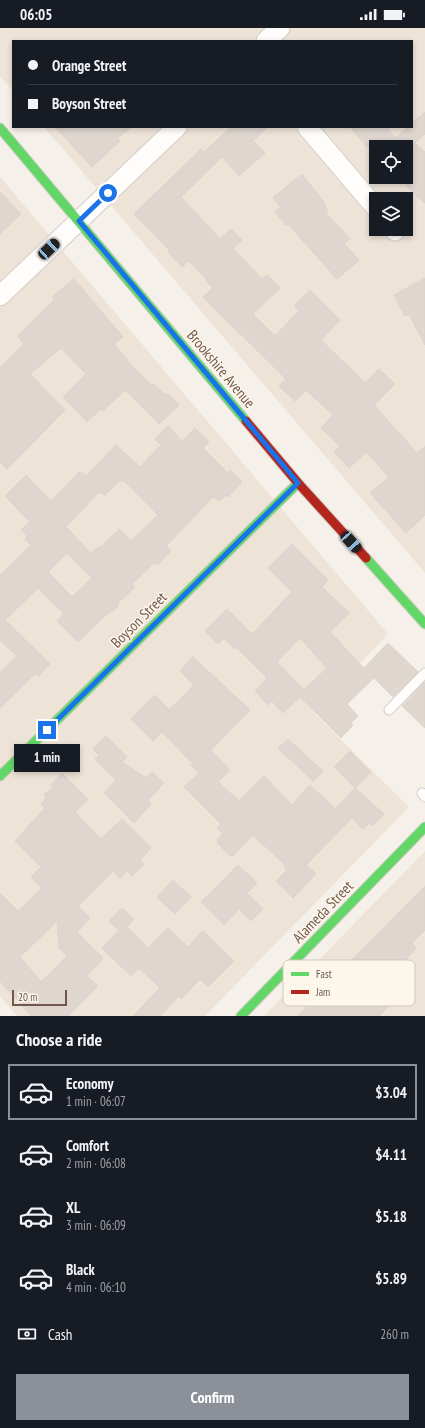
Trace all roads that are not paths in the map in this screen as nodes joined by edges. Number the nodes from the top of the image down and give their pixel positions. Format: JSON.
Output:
{"nodes":[{"id":1,"x":280,"y":28,"type":"edge"},
{"id":2,"x":267,"y":40,"type":"edge"},
{"id":3,"x":0,"y":128,"type":"edge"},
{"id":4,"x":176,"y":128,"type":"edge"},
{"id":5,"x":307,"y":128,"type":"edge"},
{"id":6,"x":369,"y":200,"type":"edge"},
{"id":7,"x":79,"y":221,"type":"junction"},
{"id":8,"x":0,"y":296,"type":"edge"},
{"id":9,"x":298,"y":483,"type":"junction"},
{"id":10,"x":425,"y":624,"type":"edge"},
{"id":11,"x":425,"y":673,"type":"edge"},
{"id":12,"x":389,"y":710,"type":"dead end"},
{"id":13,"x":0,"y":776,"type":"edge"},
{"id":14,"x":425,"y":827,"type":"edge"},
{"id":15,"x":296,"y":960,"type":"edge"},
{"id":16,"x":283,"y":973,"type":"edge"},
{"id":17,"x":241,"y":1016,"type":"edge"}],
"edges":[{"from":1,"to":2,"type":"street"},
{"from":3,"to":7,"type":"street","name":"Brookshire Avenue"},
{"from":4,"to":7,"type":"street"},
{"from":5,"to":6,"type":"street"},
{"from":7,"to":8,"type":"street"},
{"from":7,"to":9,"type":"street","name":"Brookshire Avenue"},
{"from":9,"to":10,"type":"street","name":"Brookshire Avenue"},
{"from":9,"to":13,"type":"street","name":"Boyson Street"},
{"from":11,"to":12,"type":"lane"},
{"from":14,"to":15,"type":"street","name":"Alameda Street"},
{"from":16,"to":17,"type":"street","name":"Alameda Street"}]}
